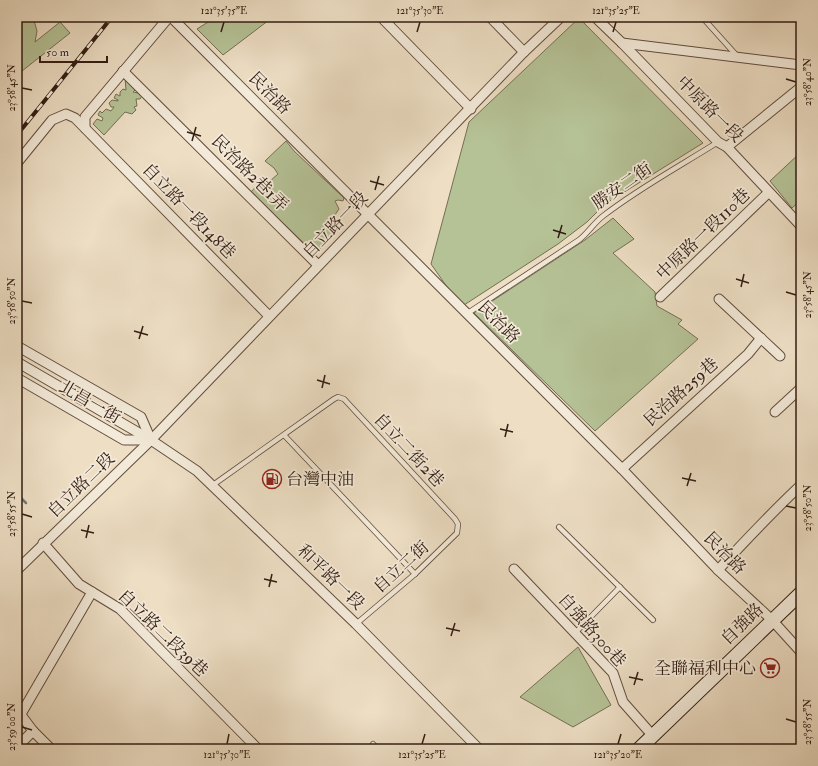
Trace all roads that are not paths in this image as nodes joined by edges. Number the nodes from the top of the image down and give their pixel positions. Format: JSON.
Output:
{"nodes":[{"id":1,"x":170,"y":17,"type":"edge"},
{"id":2,"x":381,"y":17,"type":"edge"},
{"id":3,"x":490,"y":17,"type":"edge"},
{"id":4,"x":561,"y":17,"type":"edge"},
{"id":5,"x":595,"y":17,"type":"edge"},
{"id":6,"x":702,"y":17,"type":"edge"},
{"id":7,"x":622,"y":43,"type":"junction"},
{"id":8,"x":524,"y":52,"type":"junction"},
{"id":9,"x":738,"y":57,"type":"junction"},
{"id":10,"x":801,"y":65,"type":"edge"},
{"id":11,"x":123,"y":71,"type":"junction"},
{"id":12,"x":801,"y":87,"type":"edge"},
{"id":13,"x":471,"y":109,"type":"junction"},
{"id":14,"x":85,"y":128,"type":"junction"},
{"id":15,"x":718,"y":142,"type":"junction"},
{"id":16,"x":727,"y":148,"type":"junction"},
{"id":17,"x":17,"y":163,"type":"edge"},
{"id":18,"x":768,"y":193,"type":"junction"},
{"id":19,"x":369,"y":214,"type":"junction"},
{"id":20,"x":801,"y":226,"type":"edge"},
{"id":21,"x":318,"y":265,"type":"junction"},
{"id":22,"x":660,"y":297,"type":"dead end"},
{"id":23,"x":719,"y":299,"type":"dead end"},
{"id":24,"x":468,"y":313,"type":"junction"},
{"id":25,"x":269,"y":316,"type":"junction"},
{"id":26,"x":761,"y":338,"type":"junction"},
{"id":27,"x":17,"y":346,"type":"edge"},
{"id":28,"x":780,"y":356,"type":"dead end"},
{"id":29,"x":17,"y":362,"type":"edge"},
{"id":30,"x":17,"y":378,"type":"edge"},
{"id":31,"x":801,"y":388,"type":"edge"},
{"id":32,"x":775,"y":412,"type":"dead end"},
{"id":33,"x":284,"y":435,"type":"junction"},
{"id":34,"x":151,"y":440,"type":"junction"},
{"id":35,"x":622,"y":469,"type":"junction"},
{"id":36,"x":213,"y":485,"type":"junction"},
{"id":37,"x":801,"y":485,"type":"edge"},
{"id":38,"x":458,"y":524,"type":"joint"},
{"id":39,"x":559,"y":527,"type":"dead end"},
{"id":40,"x":43,"y":544,"type":"junction"},
{"id":41,"x":514,"y":569,"type":"dead end"},
{"id":42,"x":17,"y":570,"type":"edge"},
{"id":43,"x":718,"y":570,"type":"junction"},
{"id":44,"x":415,"y":574,"type":"junction"},
{"id":45,"x":620,"y":587,"type":"junction"},
{"id":46,"x":92,"y":592,"type":"junction"},
{"id":47,"x":801,"y":592,"type":"edge"},
{"id":48,"x":653,"y":620,"type":"dead end"},
{"id":49,"x":772,"y":620,"type":"junction"},
{"id":50,"x":356,"y":624,"type":"junction"},
{"id":51,"x":574,"y":633,"type":"junction"},
{"id":52,"x":801,"y":652,"type":"edge"},
{"id":53,"x":19,"y":712,"type":"edge"},
{"id":54,"x":33,"y":731,"type":"junction"},
{"id":55,"x":653,"y":736,"type":"junction"},
{"id":56,"x":373,"y":744,"type":"dead end"},
{"id":57,"x":17,"y":747,"type":"edge"},
{"id":58,"x":51,"y":749,"type":"edge"},
{"id":59,"x":258,"y":749,"type":"edge"},
{"id":60,"x":378,"y":749,"type":"edge"},
{"id":61,"x":478,"y":749,"type":"edge"},
{"id":62,"x":639,"y":749,"type":"edge"}],
"edges":[{"from":1,"to":11,"type":"street"},
{"from":1,"to":19,"type":"street","name":"民治路"},
{"from":2,"to":13,"type":"street"},
{"from":3,"to":8,"type":"street"},
{"from":4,"to":8,"type":"street","name":"自立路一段"},
{"from":5,"to":7,"type":"street","name":"中原路一段"},
{"from":6,"to":9,"type":"lane"},
{"from":7,"to":9,"type":"street"},
{"from":7,"to":15,"type":"street","name":"中原路一段"},
{"from":8,"to":13,"type":"street","name":"自立路一段"},
{"from":9,"to":10,"type":"street"},
{"from":11,"to":14,"type":"street"},
{"from":11,"to":21,"type":"street","name":"民治路2巷1弄"},
{"from":12,"to":16,"type":"street"},
{"from":13,"to":19,"type":"street","name":"自立路一段"},
{"from":14,"to":17,"type":"street","name":"自立路一段148巷"},
{"from":14,"to":25,"type":"street","name":"自立路一段148巷"},
{"from":15,"to":16,"type":"street","name":"中原路一段"},
{"from":15,"to":24,"type":"lane","name":"勝安二街"},
{"from":16,"to":18,"type":"street","name":"中原路一段"},
{"from":18,"to":20,"type":"street","name":"中原路一段"},
{"from":18,"to":22,"type":"street","name":"中原路一段110巷"},
{"from":19,"to":21,"type":"street","name":"自立路一段"},
{"from":19,"to":24,"type":"street","name":"民治路"},
{"from":21,"to":25,"type":"street","name":"自立路一段"},
{"from":23,"to":26,"type":"street"},
{"from":24,"to":35,"type":"street","name":"民治路"},
{"from":25,"to":34,"type":"street","name":"自立路一段"},
{"from":26,"to":28,"type":"street"},
{"from":26,"to":35,"type":"street","name":"民治路259巷"},
{"from":27,"to":34,"type":"street"},
{"from":29,"to":34,"type":"street","name":"和平路一段"},
{"from":30,"to":34,"type":"street","name":"北昌一街"},
{"from":31,"to":32,"type":"street"},
{"from":33,"to":36,"type":"lane"},
{"from":33,"to":38,"type":"lane","name":"自立二街2巷"},
{"from":33,"to":44,"type":"lane"},
{"from":34,"to":36,"type":"street","name":"和平路一段"},
{"from":34,"to":40,"type":"street","name":"自立路二段"},
{"from":35,"to":43,"type":"street","name":"民治路"},
{"from":36,"to":50,"type":"street","name":"和平路一段"},
{"from":37,"to":43,"type":"street"},
{"from":38,"to":44,"type":"lane","name":"自立二街"},
{"from":39,"to":45,"type":"lane"},
{"from":40,"to":42,"type":"street","name":"自立路二段"},
{"from":40,"to":46,"type":"street","name":"自立路二段39巷"},
{"from":41,"to":51,"type":"street","name":"自強路300巷"},
{"from":43,"to":49,"type":"street","name":"民治路"},
{"from":44,"to":50,"type":"lane","name":"自立二街"},
{"from":45,"to":48,"type":"lane"},
{"from":45,"to":51,"type":"lane"},
{"from":46,"to":53,"type":"street"},
{"from":46,"to":59,"type":"street","name":"自立路二段39巷"},
{"from":47,"to":49,"type":"street","name":"自強路"},
{"from":49,"to":52,"type":"street","name":"民治路"},
{"from":49,"to":55,"type":"street","name":"自強路"},
{"from":50,"to":61,"type":"street","name":"和平路一段"},
{"from":51,"to":55,"type":"street","name":"自強路300巷"},
{"from":53,"to":54,"type":"street"},
{"from":54,"to":57,"type":"street"},
{"from":54,"to":58,"type":"street"},
{"from":55,"to":62,"type":"street","name":"自強路"},
{"from":56,"to":60,"type":"lane"}]}
